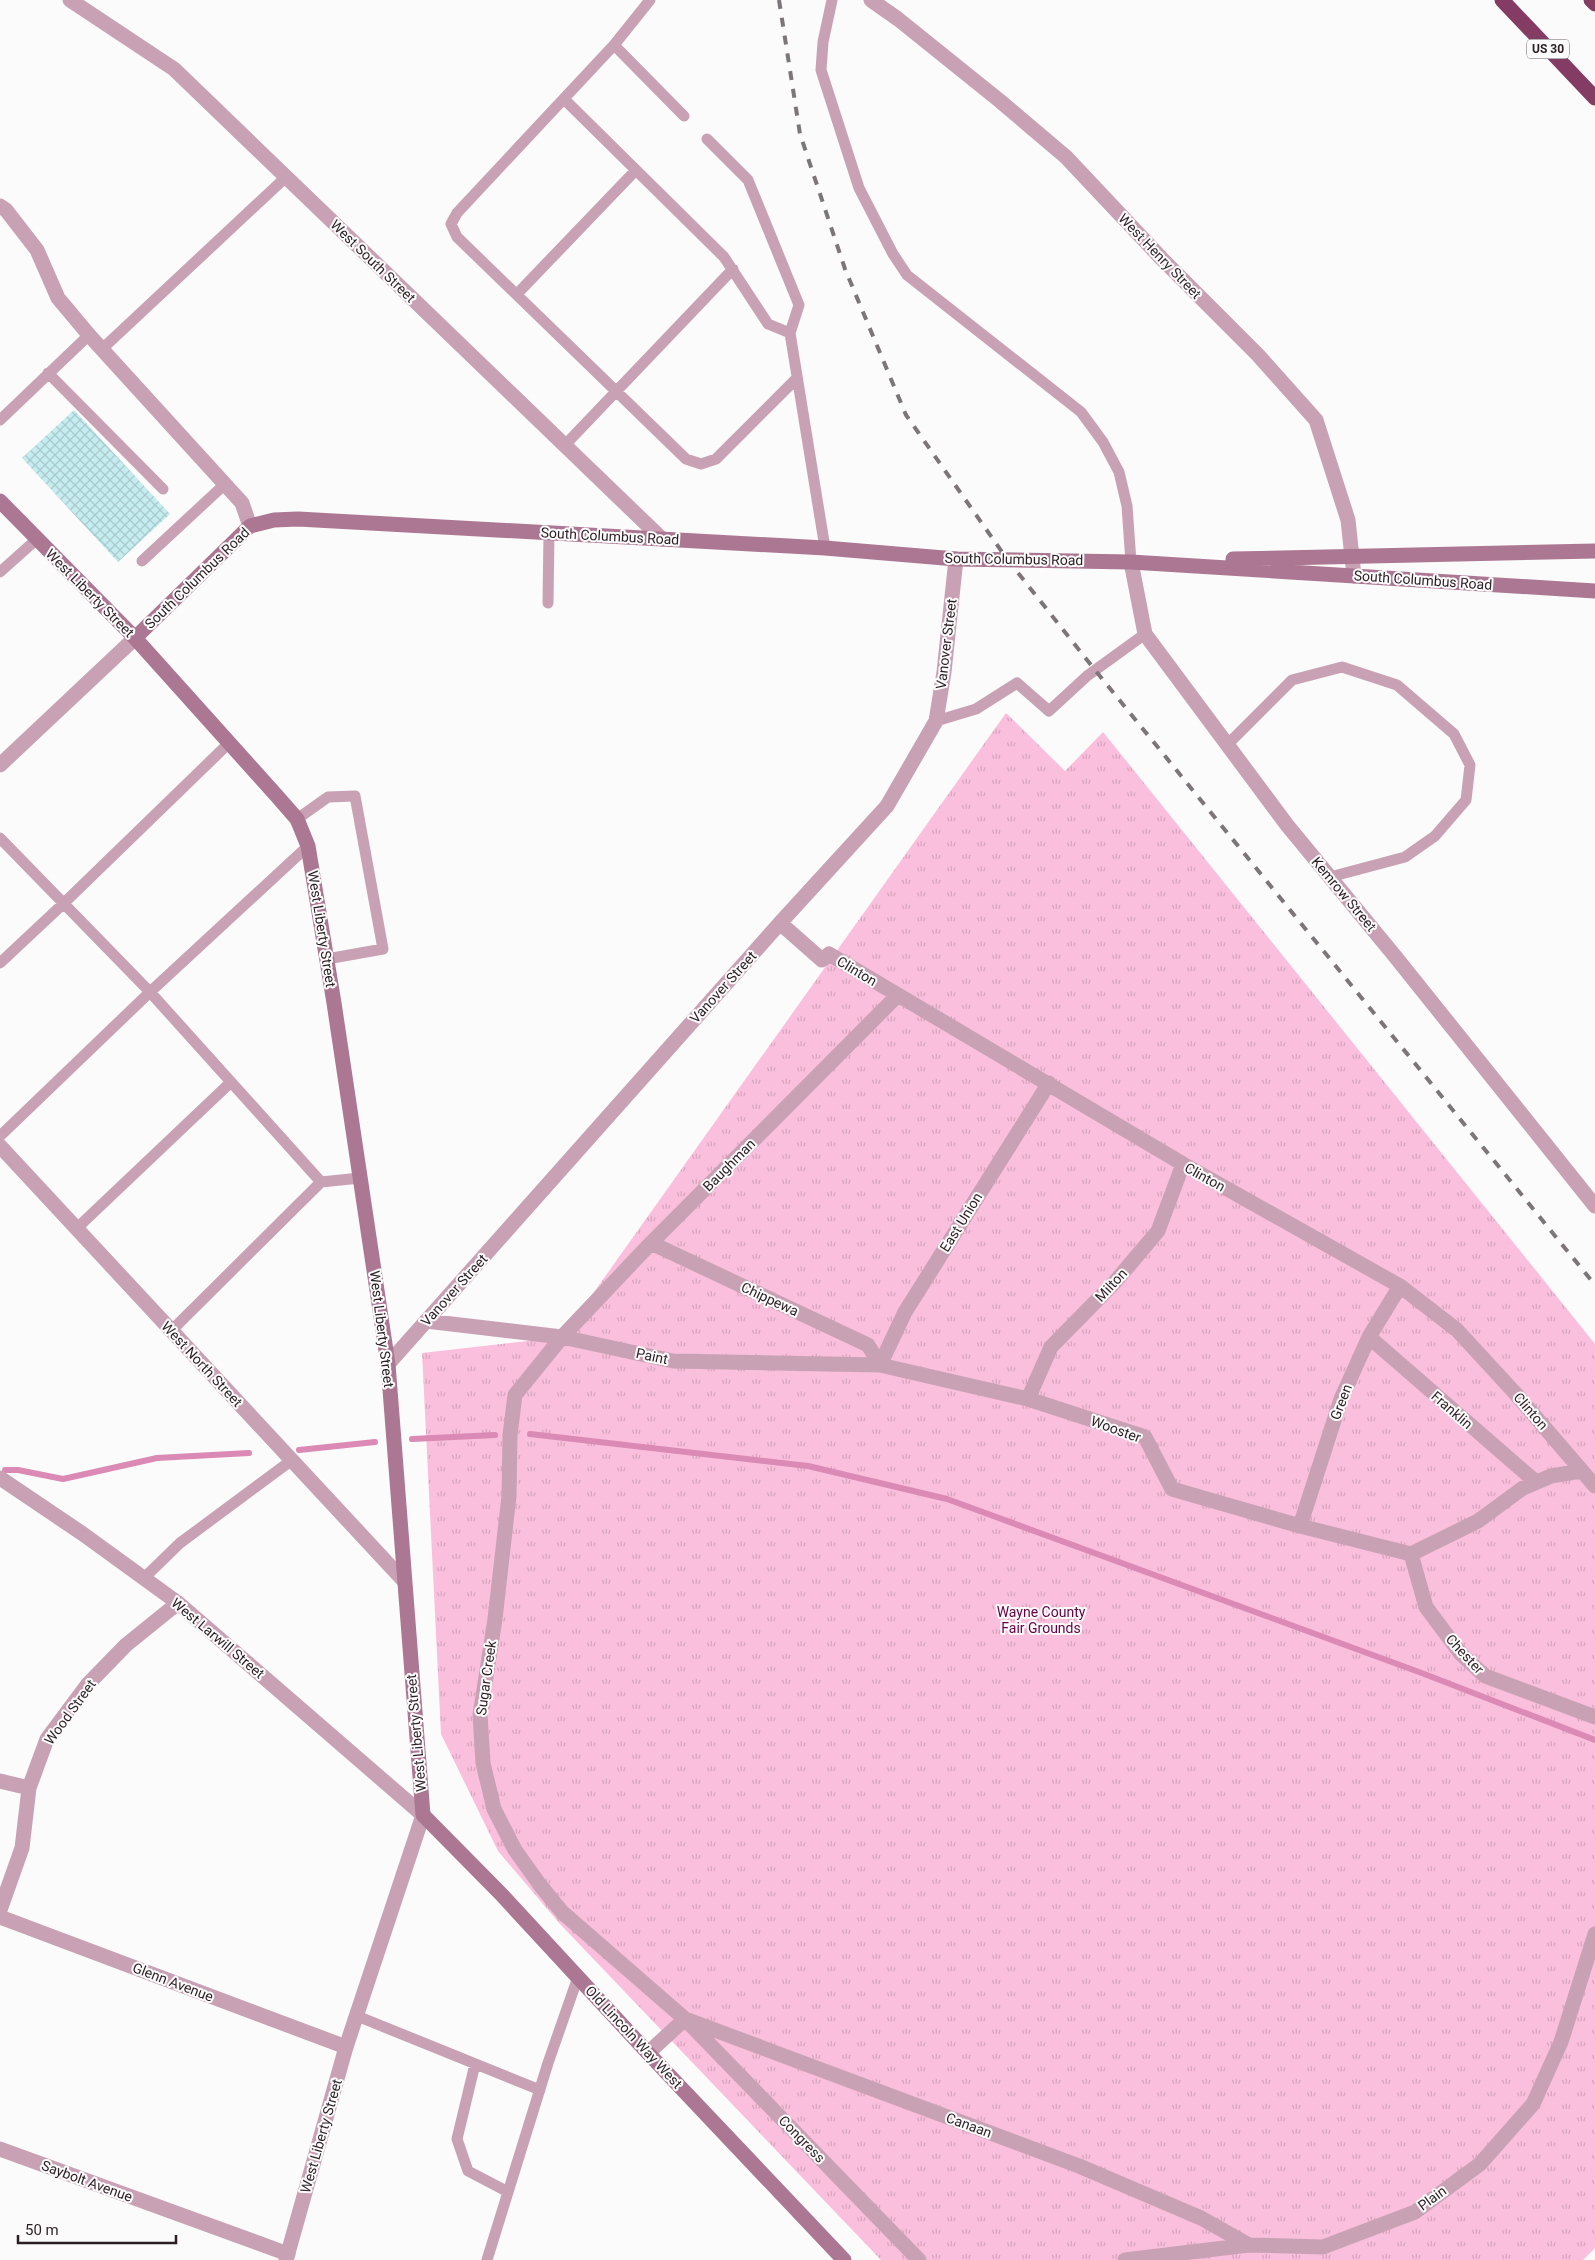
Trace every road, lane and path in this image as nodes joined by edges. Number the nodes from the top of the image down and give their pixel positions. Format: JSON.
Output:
{"nodes":[{"id":1,"x":70,"y":0,"type":"edge"},
{"id":2,"x":650,"y":0,"type":"edge"},
{"id":3,"x":832,"y":0,"type":"edge"},
{"id":4,"x":870,"y":0,"type":"edge"},
{"id":5,"x":1502,"y":0,"type":"edge"},
{"id":6,"x":1591,"y":0,"type":"edge"},
{"id":7,"x":1595,"y":4,"type":"edge"},
{"id":8,"x":614,"y":45,"type":"junction"},
{"id":9,"x":1595,"y":98,"type":"edge"},
{"id":10,"x":564,"y":99,"type":"junction"},
{"id":11,"x":684,"y":116,"type":"dead end"},
{"id":12,"x":707,"y":139,"type":"dead end"},
{"id":13,"x":636,"y":170,"type":"junction"},
{"id":14,"x":286,"y":177,"type":"junction"},
{"id":15,"x":0,"y":206,"type":"edge"},
{"id":16,"x":732,"y":269,"type":"junction"},
{"id":17,"x":517,"y":294,"type":"junction"},
{"id":18,"x":790,"y":333,"type":"junction"},
{"id":19,"x":90,"y":335,"type":"junction"},
{"id":20,"x":102,"y":349,"type":"junction"},
{"id":21,"x":48,"y":374,"type":"junction"},
{"id":22,"x":797,"y":378,"type":"junction"},
{"id":23,"x":616,"y":391,"type":"junction"},
{"id":24,"x":0,"y":420,"type":"edge"},
{"id":25,"x":565,"y":445,"type":"junction"},
{"id":26,"x":225,"y":484,"type":"junction"},
{"id":27,"x":163,"y":489,"type":"dead end"},
{"id":28,"x":0,"y":501,"type":"edge"},
{"id":29,"x":250,"y":526,"type":"junction"},
{"id":30,"x":549,"y":532,"type":"junction"},
{"id":31,"x":37,"y":539,"type":"junction"},
{"id":32,"x":662,"y":539,"type":"junction"},
{"id":33,"x":826,"y":548,"type":"junction"},
{"id":34,"x":1595,"y":551,"type":"edge"},
{"id":35,"x":1353,"y":556,"type":"junction"},
{"id":36,"x":956,"y":560,"type":"junction"},
{"id":37,"x":142,"y":561,"type":"dead end"},
{"id":38,"x":1131,"y":562,"type":"junction"},
{"id":39,"x":0,"y":572,"type":"edge"},
{"id":40,"x":1354,"y":576,"type":"junction"},
{"id":41,"x":1595,"y":591,"type":"edge"},
{"id":42,"x":548,"y":603,"type":"dead end"},
{"id":43,"x":1145,"y":634,"type":"junction"},
{"id":44,"x":135,"y":638,"type":"junction"},
{"id":45,"x":936,"y":721,"type":"junction"},
{"id":46,"x":228,"y":744,"type":"junction"},
{"id":47,"x":1227,"y":745,"type":"junction"},
{"id":48,"x":0,"y":765,"type":"edge"},
{"id":49,"x":297,"y":819,"type":"junction"},
{"id":50,"x":0,"y":838,"type":"edge"},
{"id":51,"x":308,"y":846,"type":"junction"},
{"id":52,"x":1330,"y":877,"type":"junction"},
{"id":53,"x":64,"y":904,"type":"junction"},
{"id":54,"x":780,"y":923,"type":"junction"},
{"id":55,"x":328,"y":959,"type":"junction"},
{"id":56,"x":0,"y":962,"type":"edge"},
{"id":57,"x":150,"y":992,"type":"junction"},
{"id":58,"x":898,"y":996,"type":"junction"},
{"id":59,"x":231,"y":1082,"type":"junction"},
{"id":60,"x":1049,"y":1083,"type":"junction"},
{"id":61,"x":0,"y":1136,"type":"edge"},
{"id":62,"x":0,"y":1146,"type":"edge"},
{"id":63,"x":1183,"y":1164,"type":"junction"},
{"id":64,"x":360,"y":1178,"type":"junction"},
{"id":65,"x":321,"y":1182,"type":"junction"},
{"id":66,"x":1595,"y":1206,"type":"edge"},
{"id":67,"x":76,"y":1229,"type":"junction"},
{"id":68,"x":651,"y":1243,"type":"junction"},
{"id":69,"x":1400,"y":1286,"type":"junction"},
{"id":70,"x":426,"y":1321,"type":"junction"},
{"id":71,"x":171,"y":1331,"type":"junction"},
{"id":72,"x":562,"y":1337,"type":"junction"},
{"id":73,"x":1369,"y":1338,"type":"junction"},
{"id":74,"x":388,"y":1364,"type":"junction"},
{"id":75,"x":880,"y":1366,"type":"junction"},
{"id":76,"x":1028,"y":1399,"type":"junction"},
{"id":77,"x":292,"y":1460,"type":"junction"},
{"id":78,"x":1581,"y":1471,"type":"junction"},
{"id":79,"x":0,"y":1478,"type":"edge"},
{"id":80,"x":1536,"y":1482,"type":"junction"},
{"id":81,"x":1595,"y":1486,"type":"edge"},
{"id":82,"x":1300,"y":1526,"type":"junction"},
{"id":83,"x":1410,"y":1554,"type":"junction"},
{"id":84,"x":144,"y":1578,"type":"junction"},
{"id":85,"x":404,"y":1581,"type":"junction"},
{"id":86,"x":178,"y":1603,"type":"junction"},
{"id":87,"x":1595,"y":1717,"type":"edge"},
{"id":88,"x":0,"y":1781,"type":"edge"},
{"id":89,"x":29,"y":1788,"type":"junction"},
{"id":90,"x":423,"y":1815,"type":"junction"},
{"id":91,"x":0,"y":1910,"type":"edge"},
{"id":92,"x":0,"y":1917,"type":"edge"},
{"id":93,"x":1595,"y":1934,"type":"edge"},
{"id":94,"x":578,"y":1977,"type":"junction"},
{"id":95,"x":357,"y":2016,"type":"junction"},
{"id":96,"x":684,"y":2019,"type":"junction"},
{"id":97,"x":346,"y":2047,"type":"junction"},
{"id":98,"x":648,"y":2053,"type":"junction"},
{"id":99,"x":475,"y":2064,"type":"junction"},
{"id":100,"x":540,"y":2090,"type":"junction"},
{"id":101,"x":0,"y":2149,"type":"edge"},
{"id":102,"x":508,"y":2192,"type":"junction"},
{"id":103,"x":1249,"y":2245,"type":"junction"},
{"id":104,"x":287,"y":2257,"type":"edge"},
{"id":105,"x":487,"y":2260,"type":"edge"},
{"id":106,"x":844,"y":2260,"type":"edge"},
{"id":107,"x":919,"y":2260,"type":"edge"},
{"id":108,"x":1125,"y":2260,"type":"edge"}],
"edges":[{"from":1,"to":14,"type":"street","name":"West South Street"},
{"from":2,"to":8,"type":"lane"},
{"from":3,"to":38,"type":"lane"},
{"from":4,"to":35,"type":"street","name":"West Henry Street"},
{"from":5,"to":9,"type":"highway","number":"US 30"},
{"from":6,"to":7,"type":"highway"},
{"from":8,"to":10,"type":"lane"},
{"from":8,"to":11,"type":"lane"},
{"from":10,"to":13,"type":"lane"},
{"from":10,"to":17,"type":"lane"},
{"from":12,"to":18,"type":"lane"},
{"from":13,"to":16,"type":"lane"},
{"from":13,"to":17,"type":"lane"},
{"from":14,"to":20,"type":"lane"},
{"from":14,"to":25,"type":"street","name":"West South Street"},
{"from":15,"to":19,"type":"street"},
{"from":16,"to":18,"type":"lane"},
{"from":16,"to":23,"type":"lane"},
{"from":17,"to":23,"type":"lane"},
{"from":18,"to":22,"type":"lane"},
{"from":19,"to":20,"type":"street"},
{"from":19,"to":21,"type":"lane"},
{"from":20,"to":26,"type":"street"},
{"from":21,"to":24,"type":"lane"},
{"from":21,"to":27,"type":"lane"},
{"from":22,"to":23,"type":"lane"},
{"from":22,"to":33,"type":"lane"},
{"from":23,"to":25,"type":"lane"},
{"from":25,"to":32,"type":"street","name":"West South Street"},
{"from":26,"to":29,"type":"street"},
{"from":26,"to":37,"type":"lane"},
{"from":28,"to":31,"type":"main road","name":"West Liberty Street"},
{"from":29,"to":30,"type":"main road","name":"South Columbus Road"},
{"from":29,"to":44,"type":"main road","name":"South Columbus Road"},
{"from":30,"to":32,"type":"main road","name":"South Columbus Road"},
{"from":30,"to":42,"type":"lane"},
{"from":31,"to":39,"type":"lane"},
{"from":31,"to":44,"type":"main road","name":"West Liberty Street"},
{"from":32,"to":33,"type":"main road","name":"South Columbus Road"},
{"from":33,"to":36,"type":"main road","name":"South Columbus Road"},
{"from":34,"to":35,"type":"main road","name":"South Columbus Road"},
{"from":35,"to":38,"type":"main road","name":"South Columbus Road"},
{"from":35,"to":40,"type":"street","name":"West Henry Street"},
{"from":36,"to":38,"type":"main road","name":"South Columbus Road"},
{"from":36,"to":45,"type":"street","name":"Vanover Street"},
{"from":38,"to":40,"type":"main road","name":"South Columbus Road"},
{"from":38,"to":43,"type":"street","name":"Kemrow Street"},
{"from":40,"to":41,"type":"main road","name":"South Columbus Road"},
{"from":43,"to":45,"type":"lane"},
{"from":43,"to":47,"type":"street","name":"Kemrow Street"},
{"from":44,"to":46,"type":"main road","name":"West Liberty Street"},
{"from":44,"to":48,"type":"street"},
{"from":45,"to":54,"type":"street","name":"Vanover Street"},
{"from":46,"to":49,"type":"main road","name":"West Liberty Street"},
{"from":46,"to":53,"type":"lane"},
{"from":47,"to":52,"type":"street","name":"Kemrow Street"},
{"from":47,"to":52,"type":"lane"},
{"from":49,"to":51,"type":"main road","name":"West Liberty Street"},
{"from":49,"to":55,"type":"lane"},
{"from":50,"to":53,"type":"lane"},
{"from":51,"to":55,"type":"main road","name":"West Liberty Street"},
{"from":51,"to":57,"type":"lane"},
{"from":52,"to":66,"type":"street","name":"Kemrow Street"},
{"from":53,"to":56,"type":"lane"},
{"from":53,"to":57,"type":"lane"},
{"from":54,"to":58,"type":"street","name":"Clinton"},
{"from":54,"to":70,"type":"street","name":"Vanover Street"},
{"from":55,"to":64,"type":"main road","name":"West Liberty Street"},
{"from":57,"to":59,"type":"lane"},
{"from":57,"to":61,"type":"lane"},
{"from":58,"to":60,"type":"street","name":"Clinton"},
{"from":58,"to":68,"type":"street","name":"Baughman"},
{"from":59,"to":65,"type":"lane"},
{"from":59,"to":67,"type":"lane"},
{"from":60,"to":63,"type":"street","name":"Clinton"},
{"from":60,"to":75,"type":"street","name":"East Union"},
{"from":62,"to":67,"type":"street","name":"West North Street"},
{"from":63,"to":69,"type":"street","name":"Clinton"},
{"from":63,"to":76,"type":"street","name":"Milton"},
{"from":64,"to":65,"type":"lane"},
{"from":64,"to":74,"type":"main road","name":"West Liberty Street"},
{"from":65,"to":71,"type":"lane"},
{"from":67,"to":71,"type":"street","name":"West North Street"},
{"from":68,"to":72,"type":"street","name":"Baughman"},
{"from":68,"to":75,"type":"street","name":"Chippewa"},
{"from":69,"to":73,"type":"street","name":"Green"},
{"from":69,"to":78,"type":"street","name":"Clinton"},
{"from":70,"to":72,"type":"street","name":"Paint"},
{"from":70,"to":74,"type":"street","name":"Vanover Street"},
{"from":71,"to":77,"type":"street","name":"West North Street"},
{"from":72,"to":75,"type":"street","name":"Paint"},
{"from":72,"to":96,"type":"street","name":"Sugar Creek"},
{"from":73,"to":80,"type":"street","name":"Franklin"},
{"from":73,"to":82,"type":"street","name":"Green"},
{"from":74,"to":85,"type":"main road","name":"West Liberty Street"},
{"from":75,"to":76,"type":"street","name":"Wooster"},
{"from":76,"to":82,"type":"street","name":"Wooster"},
{"from":77,"to":84,"type":"lane"},
{"from":77,"to":85,"type":"street","name":"West North Street"},
{"from":78,"to":80,"type":"street"},
{"from":78,"to":81,"type":"street","name":"Clinton"},
{"from":79,"to":84,"type":"street","name":"West Larwill Street"},
{"from":80,"to":83,"type":"street"},
{"from":82,"to":83,"type":"street","name":"Wooster"},
{"from":83,"to":87,"type":"street","name":"Chester"},
{"from":84,"to":86,"type":"street","name":"West Larwill Street"},
{"from":85,"to":90,"type":"main road","name":"West Liberty Street"},
{"from":86,"to":89,"type":"street","name":"Wood Street"},
{"from":86,"to":90,"type":"street","name":"West Larwill Street"},
{"from":88,"to":89,"type":"street"},
{"from":89,"to":91,"type":"street","name":"Wood Street"},
{"from":90,"to":94,"type":"main road","name":"Old Lincoln Way West"},
{"from":90,"to":95,"type":"street","name":"West Liberty Street"},
{"from":92,"to":97,"type":"street","name":"Glenn Avenue"},
{"from":93,"to":103,"type":"street","name":"Plain"},
{"from":94,"to":98,"type":"main road","name":"Old Lincoln Way West"},
{"from":94,"to":100,"type":"lane"},
{"from":95,"to":97,"type":"street","name":"West Liberty Street"},
{"from":95,"to":99,"type":"lane"},
{"from":96,"to":98,"type":"street"},
{"from":96,"to":103,"type":"street","name":"Canaan"},
{"from":96,"to":107,"type":"street","name":"Congress"},
{"from":97,"to":104,"type":"street","name":"West Liberty Street"},
{"from":98,"to":106,"type":"main road","name":"Old Lincoln Way West"},
{"from":99,"to":100,"type":"lane"},
{"from":99,"to":102,"type":"lane"},
{"from":100,"to":102,"type":"lane"},
{"from":101,"to":104,"type":"street","name":"Saybolt Avenue"},
{"from":102,"to":105,"type":"lane"},
{"from":103,"to":108,"type":"street","name":"Plain"}]}
